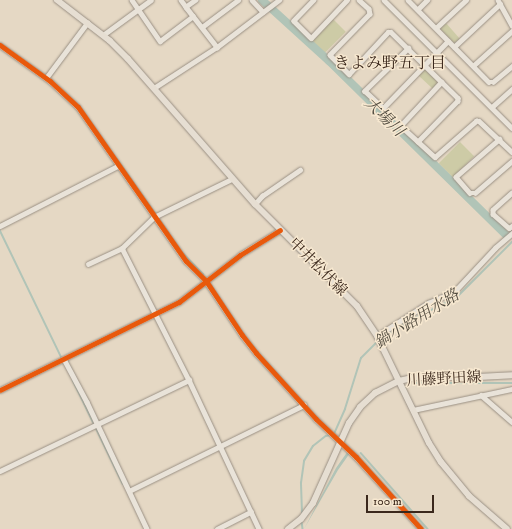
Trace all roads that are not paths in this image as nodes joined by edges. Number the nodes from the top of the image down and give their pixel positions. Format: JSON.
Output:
{"nodes":[{"id":1,"x":56,"y":0,"type":"edge"},
{"id":2,"x":132,"y":0,"type":"edge"},
{"id":3,"x":151,"y":0,"type":"edge"},
{"id":4,"x":181,"y":0,"type":"edge"},
{"id":5,"x":196,"y":0,"type":"edge"},
{"id":6,"x":238,"y":0,"type":"edge"},
{"id":7,"x":252,"y":0,"type":"edge"},
{"id":8,"x":314,"y":0,"type":"edge"},
{"id":9,"x":348,"y":0,"type":"edge"},
{"id":10,"x":360,"y":0,"type":"edge"},
{"id":11,"x":384,"y":0,"type":"edge"},
{"id":12,"x":408,"y":0,"type":"edge"},
{"id":13,"x":427,"y":0,"type":"edge"},
{"id":14,"x":466,"y":0,"type":"edge"},
{"id":15,"x":274,"y":2,"type":"edge"},
{"id":16,"x":499,"y":2,"type":"edge"},
{"id":17,"x":186,"y":7,"type":"junction"},
{"id":18,"x":138,"y":9,"type":"junction"},
{"id":19,"x":418,"y":9,"type":"junction"},
{"id":20,"x":264,"y":11,"type":"junction"},
{"id":21,"x":193,"y":16,"type":"junction"},
{"id":22,"x":87,"y":23,"type":"junction"},
{"id":23,"x":512,"y":25,"type":"edge"},
{"id":24,"x":202,"y":27,"type":"junction"},
{"id":25,"x":436,"y":28,"type":"junction"},
{"id":26,"x":512,"y":31,"type":"edge"},
{"id":27,"x":102,"y":35,"type":"junction"},
{"id":28,"x":448,"y":41,"type":"junction"},
{"id":29,"x":0,"y":45,"type":"edge"},
{"id":30,"x":217,"y":47,"type":"junction"},
{"id":31,"x":454,"y":47,"type":"junction"},
{"id":32,"x":409,"y":48,"type":"junction"},
{"id":33,"x":437,"y":53,"type":"junction"},
{"id":34,"x":425,"y":65,"type":"junction"},
{"id":35,"x":473,"y":66,"type":"junction"},
{"id":36,"x":512,"y":66,"type":"edge"},
{"id":37,"x":46,"y":78,"type":"junction"},
{"id":38,"x":442,"y":82,"type":"junction"},
{"id":39,"x":154,"y":88,"type":"junction"},
{"id":40,"x":512,"y":89,"type":"edge"},
{"id":41,"x":492,"y":108,"type":"junction"},
{"id":42,"x":512,"y":128,"type":"edge"},
{"id":43,"x":500,"y":139,"type":"junction"},
{"id":44,"x":418,"y":142,"type":"junction"},
{"id":45,"x":512,"y":152,"type":"edge"},
{"id":46,"x":512,"y":161,"type":"edge"},
{"id":47,"x":118,"y":166,"type":"junction"},
{"id":48,"x":300,"y":170,"type":"dead end"},
{"id":49,"x":232,"y":179,"type":"junction"},
{"id":50,"x":512,"y":194,"type":"edge"},
{"id":51,"x":255,"y":204,"type":"junction"},
{"id":52,"x":154,"y":217,"type":"junction"},
{"id":53,"x":0,"y":226,"type":"edge"},
{"id":54,"x":512,"y":226,"type":"edge"},
{"id":55,"x":280,"y":230,"type":"junction"},
{"id":56,"x":512,"y":233,"type":"edge"},
{"id":57,"x":122,"y":248,"type":"junction"},
{"id":58,"x":88,"y":264,"type":"dead end"},
{"id":59,"x":206,"y":281,"type":"junction"},
{"id":60,"x":155,"y":314,"type":"junction"},
{"id":61,"x":377,"y":336,"type":"junction"},
{"id":62,"x":64,"y":359,"type":"junction"},
{"id":63,"x":512,"y":375,"type":"edge"},
{"id":64,"x":189,"y":380,"type":"junction"},
{"id":65,"x":399,"y":381,"type":"junction"},
{"id":66,"x":512,"y":389,"type":"edge"},
{"id":67,"x":0,"y":390,"type":"edge"},
{"id":68,"x":481,"y":395,"type":"junction"},
{"id":69,"x":304,"y":405,"type":"junction"},
{"id":70,"x":413,"y":410,"type":"junction"},
{"id":71,"x":512,"y":422,"type":"edge"},
{"id":72,"x":98,"y":424,"type":"junction"},
{"id":73,"x":340,"y":442,"type":"junction"},
{"id":74,"x":220,"y":447,"type":"junction"},
{"id":75,"x":0,"y":470,"type":"edge"},
{"id":76,"x":129,"y":491,"type":"junction"},
{"id":77,"x":251,"y":512,"type":"junction"},
{"id":78,"x":147,"y":529,"type":"edge"},
{"id":79,"x":217,"y":529,"type":"edge"},
{"id":80,"x":259,"y":529,"type":"edge"},
{"id":81,"x":288,"y":529,"type":"edge"},
{"id":82,"x":421,"y":529,"type":"edge"},
{"id":83,"x":507,"y":529,"type":"edge"}],
"edges":[{"from":1,"to":22,"type":"main road","name":"中井松伏線"},
{"from":2,"to":18,"type":"street"},
{"from":3,"to":18,"type":"street"},
{"from":4,"to":17,"type":"street"},
{"from":5,"to":17,"type":"street"},
{"from":6,"to":24,"type":"street"},
{"from":7,"to":20,"type":"street"},
{"from":8,"to":9,"type":"street"},
{"from":10,"to":32,"type":"street"},
{"from":11,"to":33,"type":"street"},
{"from":12,"to":19,"type":"street"},
{"from":13,"to":19,"type":"street"},
{"from":14,"to":25,"type":"street"},
{"from":15,"to":20,"type":"street"},
{"from":16,"to":23,"type":"street"},
{"from":16,"to":31,"type":"street"},
{"from":17,"to":21,"type":"street"},
{"from":18,"to":21,"type":"street"},
{"from":18,"to":27,"type":"street"},
{"from":19,"to":25,"type":"street"},
{"from":20,"to":30,"type":"street"},
{"from":21,"to":24,"type":"street"},
{"from":22,"to":27,"type":"main road","name":"中井松伏線"},
{"from":22,"to":37,"type":"street"},
{"from":24,"to":30,"type":"street"},
{"from":25,"to":28,"type":"street"},
{"from":26,"to":35,"type":"street"},
{"from":27,"to":39,"type":"main road","name":"中井松伏線"},
{"from":28,"to":31,"type":"street"},
{"from":28,"to":33,"type":"street"},
{"from":29,"to":37,"type":"street"},
{"from":30,"to":39,"type":"street"},
{"from":31,"to":35,"type":"street"},
{"from":32,"to":34,"type":"street"},
{"from":32,"to":34,"type":"street"},
{"from":33,"to":34,"type":"street"},
{"from":33,"to":41,"type":"street"},
{"from":34,"to":38,"type":"street"},
{"from":35,"to":36,"type":"street"},
{"from":37,"to":47,"type":"street"},
{"from":38,"to":44,"type":"street"},
{"from":38,"to":44,"type":"street"},
{"from":39,"to":49,"type":"main road","name":"中井松伏線"},
{"from":40,"to":41,"type":"street"},
{"from":41,"to":42,"type":"street"},
{"from":43,"to":44,"type":"street"},
{"from":43,"to":45,"type":"street"},
{"from":43,"to":46,"type":"street"},
{"from":47,"to":52,"type":"street"},
{"from":47,"to":53,"type":"street"},
{"from":48,"to":51,"type":"street"},
{"from":49,"to":51,"type":"main road","name":"中井松伏線"},
{"from":49,"to":52,"type":"street"},
{"from":50,"to":54,"type":"street"},
{"from":51,"to":55,"type":"main road","name":"中井松伏線"},
{"from":52,"to":57,"type":"street"},
{"from":52,"to":59,"type":"street"},
{"from":55,"to":59,"type":"street"},
{"from":55,"to":61,"type":"main road","name":"中井松伏線"},
{"from":56,"to":61,"type":"street"},
{"from":57,"to":58,"type":"street"},
{"from":57,"to":60,"type":"street"},
{"from":59,"to":60,"type":"street"},
{"from":59,"to":69,"type":"street"},
{"from":60,"to":62,"type":"street"},
{"from":60,"to":64,"type":"street"},
{"from":61,"to":65,"type":"main road","name":"中井松伏線"},
{"from":62,"to":67,"type":"street"},
{"from":62,"to":72,"type":"street"},
{"from":63,"to":65,"type":"main road","name":"川藤野田線"},
{"from":64,"to":72,"type":"street"},
{"from":64,"to":74,"type":"street"},
{"from":65,"to":70,"type":"main road","name":"中井松伏線"},
{"from":65,"to":73,"type":"main road","name":"川藤野田線"},
{"from":66,"to":68,"type":"street"},
{"from":68,"to":70,"type":"street"},
{"from":68,"to":71,"type":"street"},
{"from":69,"to":73,"type":"street"},
{"from":69,"to":74,"type":"street"},
{"from":70,"to":83,"type":"main road","name":"中井松伏線"},
{"from":72,"to":75,"type":"street"},
{"from":72,"to":76,"type":"street"},
{"from":73,"to":81,"type":"main road","name":"川藤野田線"},
{"from":73,"to":82,"type":"street"},
{"from":74,"to":76,"type":"street"},
{"from":74,"to":77,"type":"street"},
{"from":76,"to":78,"type":"street"},
{"from":77,"to":79,"type":"street"},
{"from":77,"to":80,"type":"street"}]}
